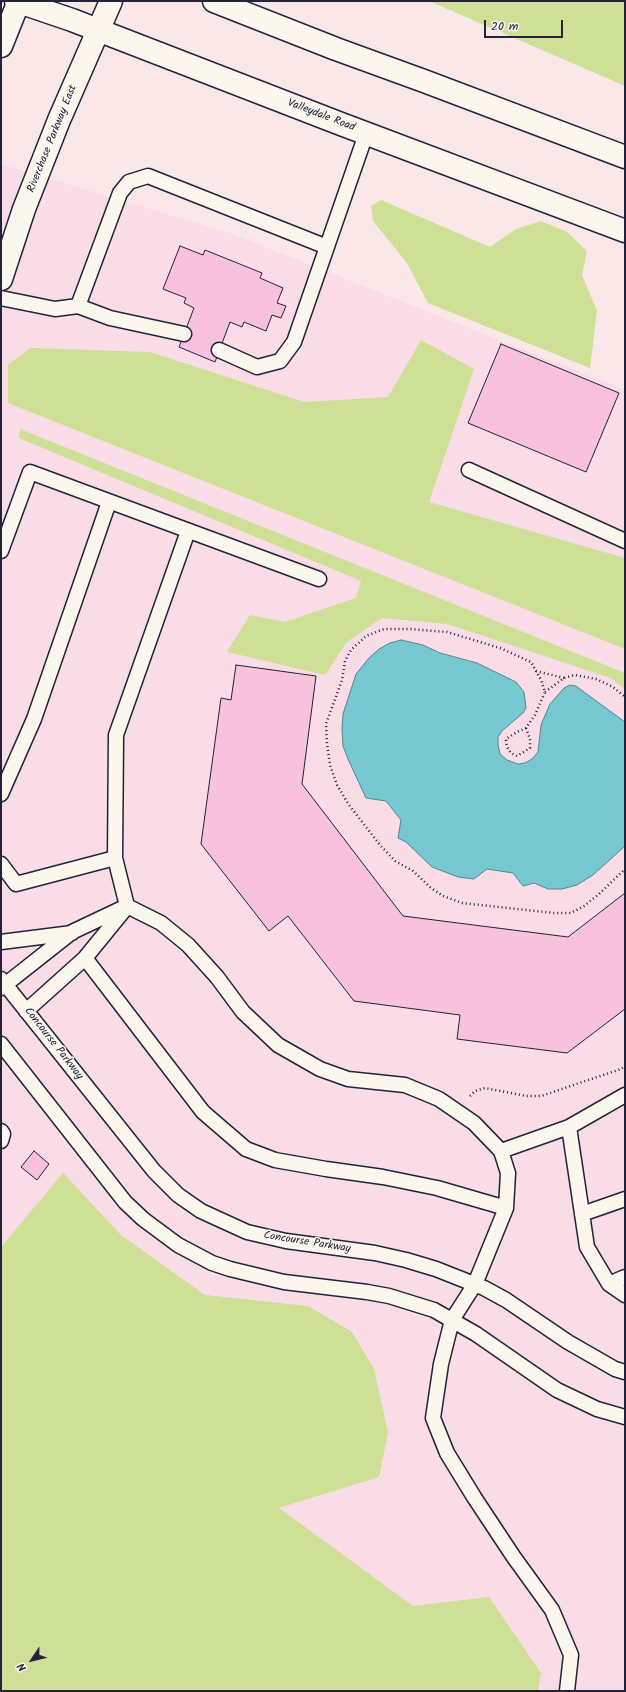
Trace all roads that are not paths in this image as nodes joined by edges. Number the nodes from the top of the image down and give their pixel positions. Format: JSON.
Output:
{"nodes":[{"id":1,"x":18,"y":1,"type":"edge"},
{"id":2,"x":112,"y":1,"type":"edge"},
{"id":3,"x":214,"y":1,"type":"edge"},
{"id":4,"x":99,"y":31,"type":"junction"},
{"id":5,"x":1,"y":46,"type":"edge"},
{"id":6,"x":366,"y":134,"type":"junction"},
{"id":7,"x":625,"y":157,"type":"edge"},
{"id":8,"x":625,"y":231,"type":"edge"},
{"id":9,"x":327,"y":247,"type":"junction"},
{"id":10,"x":1,"y":279,"type":"edge"},
{"id":11,"x":1,"y":298,"type":"edge"},
{"id":12,"x":78,"y":306,"type":"junction"},
{"id":13,"x":184,"y":334,"type":"dead end"},
{"id":14,"x":219,"y":350,"type":"dead end"},
{"id":15,"x":469,"y":470,"type":"dead end"},
{"id":16,"x":109,"y":502,"type":"junction"},
{"id":17,"x":188,"y":531,"type":"junction"},
{"id":18,"x":625,"y":541,"type":"edge"},
{"id":19,"x":1,"y":551,"type":"edge"},
{"id":20,"x":319,"y":579,"type":"dead end"},
{"id":21,"x":1,"y":794,"type":"edge"},
{"id":22,"x":115,"y":858,"type":"junction"},
{"id":23,"x":1,"y":864,"type":"edge"},
{"id":24,"x":127,"y":906,"type":"junction"},
{"id":25,"x":72,"y":932,"type":"junction"},
{"id":26,"x":1,"y":942,"type":"edge"},
{"id":27,"x":85,"y":958,"type":"junction"},
{"id":28,"x":2,"y":983,"type":"edge"},
{"id":29,"x":26,"y":1011,"type":"junction"},
{"id":30,"x":1,"y":1044,"type":"edge"},
{"id":31,"x":625,"y":1095,"type":"edge"},
{"id":32,"x":569,"y":1127,"type":"junction"},
{"id":33,"x":1,"y":1131,"type":"edge"},
{"id":34,"x":1,"y":1141,"type":"edge"},
{"id":35,"x":501,"y":1151,"type":"junction"},
{"id":36,"x":625,"y":1199,"type":"edge"},
{"id":37,"x":506,"y":1208,"type":"junction"},
{"id":38,"x":582,"y":1214,"type":"junction"},
{"id":39,"x":625,"y":1278,"type":"edge"},
{"id":40,"x":475,"y":1284,"type":"junction"},
{"id":41,"x":608,"y":1284,"type":"junction"},
{"id":42,"x":625,"y":1295,"type":"edge"},
{"id":43,"x":452,"y":1320,"type":"junction"},
{"id":44,"x":625,"y":1372,"type":"edge"},
{"id":45,"x":625,"y":1417,"type":"edge"},
{"id":46,"x":567,"y":1691,"type":"edge"}],
"edges":[{"from":1,"to":4,"type":"main road","name":"Valleydale Road"},
{"from":1,"to":5,"type":"main road"},
{"from":2,"to":4,"type":"main road","name":"Riverchase Parkway East"},
{"from":3,"to":7,"type":"main road"},
{"from":4,"to":6,"type":"main road","name":"Valleydale Road"},
{"from":4,"to":10,"type":"main road","name":"Riverchase Parkway East"},
{"from":6,"to":8,"type":"main road","name":"Valleydale Road"},
{"from":6,"to":9,"type":"lane"},
{"from":9,"to":12,"type":"lane"},
{"from":9,"to":14,"type":"lane"},
{"from":11,"to":12,"type":"lane"},
{"from":12,"to":13,"type":"lane"},
{"from":15,"to":18,"type":"lane"},
{"from":16,"to":17,"type":"lane"},
{"from":16,"to":19,"type":"lane"},
{"from":16,"to":21,"type":"lane"},
{"from":17,"to":20,"type":"lane"},
{"from":17,"to":22,"type":"lane"},
{"from":22,"to":23,"type":"lane"},
{"from":22,"to":24,"type":"lane"},
{"from":24,"to":25,"type":"lane"},
{"from":24,"to":27,"type":"lane"},
{"from":24,"to":35,"type":"lane"},
{"from":25,"to":26,"type":"lane"},
{"from":25,"to":28,"type":"lane"},
{"from":27,"to":29,"type":"lane"},
{"from":27,"to":37,"type":"lane"},
{"from":28,"to":29,"type":"lane","name":"Concourse Parkway"},
{"from":29,"to":40,"type":"lane","name":"Concourse Parkway"},
{"from":30,"to":43,"type":"lane"},
{"from":31,"to":32,"type":"lane"},
{"from":32,"to":35,"type":"lane"},
{"from":32,"to":38,"type":"lane"},
{"from":33,"to":34,"type":"lane"},
{"from":35,"to":37,"type":"lane"},
{"from":36,"to":38,"type":"lane"},
{"from":37,"to":40,"type":"lane"},
{"from":38,"to":41,"type":"lane"},
{"from":39,"to":41,"type":"lane"},
{"from":40,"to":43,"type":"lane"},
{"from":40,"to":44,"type":"lane","name":"Concourse Parkway"},
{"from":41,"to":42,"type":"lane"},
{"from":43,"to":45,"type":"lane"},
{"from":43,"to":46,"type":"lane"}]}
